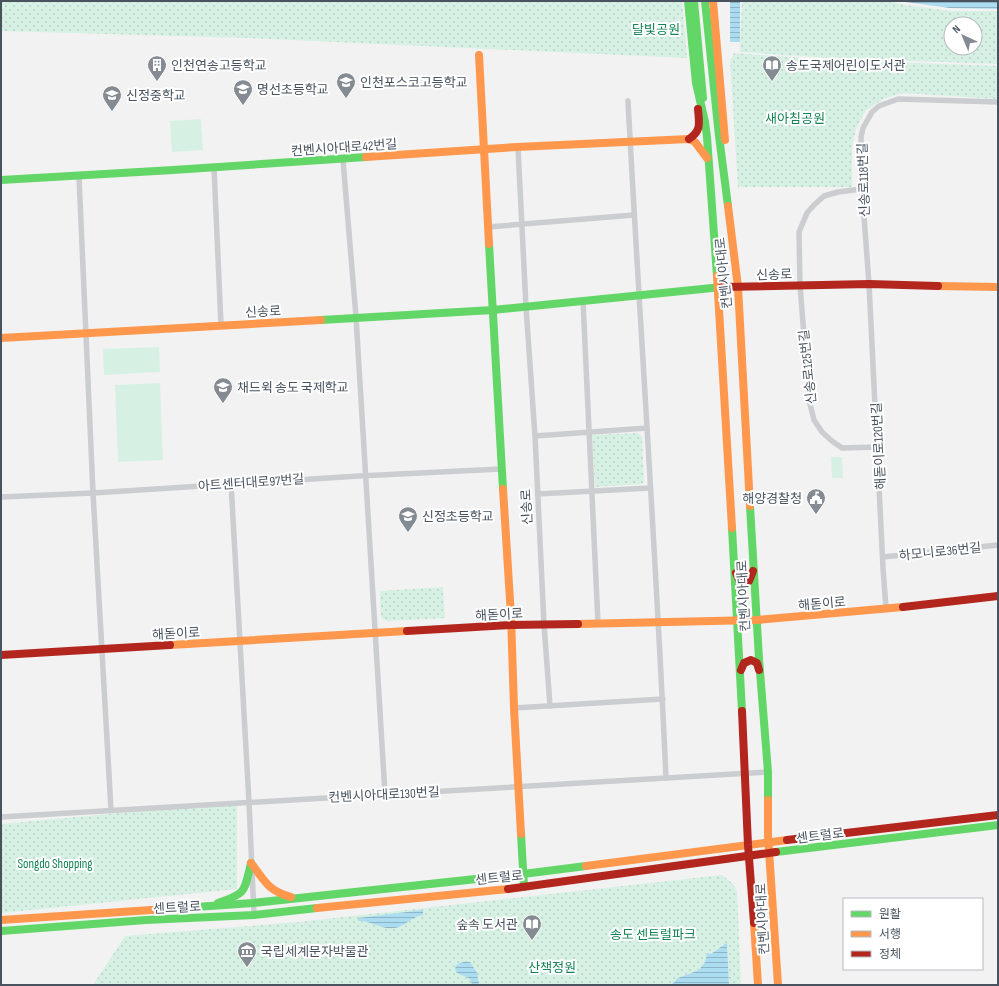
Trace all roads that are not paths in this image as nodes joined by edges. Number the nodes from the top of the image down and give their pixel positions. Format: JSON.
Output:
{"nodes":[{"id":1,"x":688,"y":1,"type":"edge"},
{"id":2,"x":694,"y":1,"type":"edge"},
{"id":3,"x":705,"y":1,"type":"edge"},
{"id":4,"x":713,"y":1,"type":"edge"},
{"id":5,"x":480,"y":55,"type":"dead end"},
{"id":6,"x":697,"y":58,"type":"junction"},
{"id":7,"x":714,"y":58,"type":"junction"},
{"id":8,"x":696,"y":83,"type":"junction"},
{"id":9,"x":628,"y":101,"type":"dead end"},
{"id":10,"x":998,"y":102,"type":"edge"},
{"id":11,"x":705,"y":122,"type":"junction"},
{"id":12,"x":689,"y":139,"type":"junction"},
{"id":13,"x":630,"y":141,"type":"junction"},
{"id":14,"x":518,"y":148,"type":"junction"},
{"id":15,"x":483,"y":149,"type":"junction"},
{"id":16,"x":343,"y":160,"type":"junction"},
{"id":17,"x":708,"y":160,"type":"junction"},
{"id":18,"x":214,"y":168,"type":"junction"},
{"id":19,"x":79,"y":177,"type":"junction"},
{"id":20,"x":1,"y":180,"type":"edge"},
{"id":21,"x":862,"y":189,"type":"junction"},
{"id":22,"x":634,"y":215,"type":"junction"},
{"id":23,"x":522,"y":224,"type":"junction"},
{"id":24,"x":488,"y":227,"type":"junction"},
{"id":25,"x":869,"y":284,"type":"junction"},
{"id":26,"x":800,"y":285,"type":"junction"},
{"id":27,"x":718,"y":287,"type":"junction"},
{"id":28,"x":738,"y":287,"type":"junction"},
{"id":29,"x":998,"y":287,"type":"edge"},
{"id":30,"x":639,"y":295,"type":"junction"},
{"id":31,"x":583,"y":301,"type":"junction"},
{"id":32,"x":526,"y":307,"type":"junction"},
{"id":33,"x":493,"y":310,"type":"junction"},
{"id":34,"x":356,"y":317,"type":"junction"},
{"id":35,"x":222,"y":325,"type":"junction"},
{"id":36,"x":85,"y":333,"type":"junction"},
{"id":37,"x":1,"y":338,"type":"edge"},
{"id":38,"x":647,"y":428,"type":"junction"},
{"id":39,"x":589,"y":433,"type":"junction"},
{"id":40,"x":536,"y":436,"type":"junction"},
{"id":41,"x":878,"y":447,"type":"junction"},
{"id":42,"x":501,"y":469,"type":"junction"},
{"id":43,"x":365,"y":476,"type":"junction"},
{"id":44,"x":231,"y":483,"type":"junction"},
{"id":45,"x":650,"y":488,"type":"junction"},
{"id":46,"x":592,"y":492,"type":"junction"},
{"id":47,"x":93,"y":493,"type":"junction"},
{"id":48,"x":538,"y":494,"type":"junction"},
{"id":49,"x":1,"y":498,"type":"edge"},
{"id":50,"x":998,"y":545,"type":"edge"},
{"id":51,"x":883,"y":557,"type":"junction"},
{"id":52,"x":734,"y":567,"type":"junction"},
{"id":53,"x":754,"y":567,"type":"junction"},
{"id":54,"x":998,"y":596,"type":"edge"},
{"id":55,"x":886,"y":608,"type":"junction"},
{"id":56,"x":757,"y":620,"type":"junction"},
{"id":57,"x":738,"y":621,"type":"junction"},
{"id":58,"x":659,"y":622,"type":"junction"},
{"id":59,"x":598,"y":623,"type":"junction"},
{"id":60,"x":544,"y":624,"type":"junction"},
{"id":61,"x":511,"y":625,"type":"junction"},
{"id":62,"x":375,"y":634,"type":"junction"},
{"id":63,"x":239,"y":642,"type":"junction"},
{"id":64,"x":102,"y":650,"type":"junction"},
{"id":65,"x":1,"y":655,"type":"edge"},
{"id":66,"x":760,"y":673,"type":"junction"},
{"id":67,"x":741,"y":676,"type":"junction"},
{"id":68,"x":663,"y":698,"type":"junction"},
{"id":69,"x":550,"y":706,"type":"junction"},
{"id":70,"x":514,"y":708,"type":"junction"},
{"id":71,"x":768,"y":772,"type":"junction"},
{"id":72,"x":745,"y":774,"type":"junction"},
{"id":73,"x":666,"y":778,"type":"junction"},
{"id":74,"x":519,"y":787,"type":"junction"},
{"id":75,"x":385,"y":794,"type":"junction"},
{"id":76,"x":249,"y":802,"type":"junction"},
{"id":77,"x":111,"y":810,"type":"junction"},
{"id":78,"x":998,"y":815,"type":"edge"},
{"id":79,"x":1,"y":817,"type":"edge"},
{"id":80,"x":998,"y":826,"type":"edge"},
{"id":81,"x":769,"y":842,"type":"junction"},
{"id":82,"x":748,"y":845,"type":"junction"},
{"id":83,"x":769,"y":853,"type":"junction"},
{"id":84,"x":749,"y":855,"type":"junction"},
{"id":85,"x":251,"y":863,"type":"junction"},
{"id":86,"x":523,"y":874,"type":"junction"},
{"id":87,"x":524,"y":887,"type":"junction"},
{"id":88,"x":297,"y":899,"type":"junction"},
{"id":89,"x":253,"y":904,"type":"junction"},
{"id":90,"x":212,"y":906,"type":"junction"},
{"id":91,"x":254,"y":915,"type":"junction"},
{"id":92,"x":1,"y":920,"type":"edge"},
{"id":93,"x":1,"y":931,"type":"edge"},
{"id":94,"x":758,"y":985,"type":"edge"},
{"id":95,"x":778,"y":985,"type":"edge"}],
"edges":[{"from":1,"to":6,"type":"main road","name":"컨벤시아대로"},
{"from":2,"to":6,"type":"main road","name":"컨벤시아대로"},
{"from":3,"to":7,"type":"main road","name":"컨벤시아대로"},
{"from":4,"to":7,"type":"main road","name":"컨벤시아대로"},
{"from":5,"to":15,"type":"main road"},
{"from":6,"to":8,"type":"main road","name":"컨벤시아대로"},
{"from":6,"to":11,"type":"main road","name":"컨벤시아대로"},
{"from":7,"to":28,"type":"main road","name":"컨벤시아대로"},
{"from":8,"to":11,"type":"main road","name":"컨벤시아대로"},
{"from":8,"to":12,"type":"main road"},
{"from":9,"to":13,"type":"street"},
{"from":10,"to":21,"type":"street","name":"신송로118번길"},
{"from":11,"to":17,"type":"main road","name":"컨벤시아대로"},
{"from":12,"to":13,"type":"main road","name":"컨벤시아대로42번길"},
{"from":12,"to":17,"type":"main road"},
{"from":13,"to":14,"type":"main road","name":"컨벤시아대로42번길"},
{"from":13,"to":22,"type":"street"},
{"from":14,"to":15,"type":"main road","name":"컨벤시아대로42번길"},
{"from":14,"to":23,"type":"street"},
{"from":15,"to":16,"type":"main road","name":"컨벤시아대로42번길"},
{"from":15,"to":24,"type":"main road"},
{"from":16,"to":18,"type":"main road","name":"컨벤시아대로42번길"},
{"from":16,"to":34,"type":"street"},
{"from":17,"to":27,"type":"main road","name":"컨벤시아대로"},
{"from":18,"to":19,"type":"main road","name":"컨벤시아대로42번길"},
{"from":18,"to":35,"type":"street"},
{"from":19,"to":20,"type":"main road","name":"컨벤시아대로42번길"},
{"from":19,"to":36,"type":"street"},
{"from":21,"to":25,"type":"street","name":"신송로118번길"},
{"from":21,"to":26,"type":"street","name":"신송로"},
{"from":22,"to":23,"type":"street"},
{"from":22,"to":30,"type":"street"},
{"from":23,"to":24,"type":"street"},
{"from":23,"to":32,"type":"street"},
{"from":24,"to":33,"type":"main road"},
{"from":25,"to":26,"type":"main road","name":"신송로"},
{"from":25,"to":29,"type":"main road","name":"신송로"},
{"from":25,"to":41,"type":"street","name":"해돋이로120번길"},
{"from":26,"to":28,"type":"main road","name":"신송로"},
{"from":26,"to":41,"type":"street","name":"신송로125번길"},
{"from":27,"to":28,"type":"main road","name":"신송로"},
{"from":27,"to":30,"type":"main road","name":"신송로"},
{"from":27,"to":52,"type":"main road","name":"컨벤시아대로"},
{"from":28,"to":53,"type":"main road","name":"컨벤시아대로"},
{"from":30,"to":31,"type":"main road","name":"신송로"},
{"from":30,"to":38,"type":"street"},
{"from":31,"to":32,"type":"main road","name":"신송로"},
{"from":31,"to":39,"type":"street"},
{"from":32,"to":33,"type":"main road","name":"신송로"},
{"from":32,"to":40,"type":"street","name":"신송로"},
{"from":33,"to":34,"type":"main road","name":"신송로"},
{"from":33,"to":42,"type":"main road"},
{"from":34,"to":35,"type":"main road","name":"신송로"},
{"from":34,"to":43,"type":"street"},
{"from":35,"to":36,"type":"main road","name":"신송로"},
{"from":36,"to":37,"type":"main road","name":"신송로"},
{"from":36,"to":47,"type":"street"},
{"from":38,"to":39,"type":"street"},
{"from":38,"to":45,"type":"street"},
{"from":39,"to":40,"type":"street"},
{"from":39,"to":46,"type":"street"},
{"from":40,"to":48,"type":"street","name":"신송로"},
{"from":41,"to":51,"type":"street","name":"해돋이로120번길"},
{"from":42,"to":43,"type":"street","name":"아트센터대로97번길"},
{"from":42,"to":61,"type":"main road"},
{"from":43,"to":44,"type":"street","name":"아트센터대로97번길"},
{"from":43,"to":62,"type":"street"},
{"from":44,"to":47,"type":"street","name":"아트센터대로97번길"},
{"from":44,"to":63,"type":"street"},
{"from":45,"to":46,"type":"street"},
{"from":45,"to":58,"type":"street"},
{"from":46,"to":48,"type":"street"},
{"from":46,"to":59,"type":"street"},
{"from":47,"to":49,"type":"street","name":"아트센터대로97번길"},
{"from":47,"to":64,"type":"street"},
{"from":48,"to":60,"type":"street","name":"신송로"},
{"from":50,"to":51,"type":"street","name":"하모니로36번길"},
{"from":51,"to":55,"type":"street","name":"해돋이로120번길"},
{"from":52,"to":53,"type":"main road"},
{"from":52,"to":57,"type":"main road","name":"컨벤시아대로"},
{"from":53,"to":56,"type":"main road","name":"컨벤시아대로"},
{"from":54,"to":55,"type":"main road","name":"해돋이로"},
{"from":55,"to":56,"type":"main road","name":"해돋이로"},
{"from":56,"to":57,"type":"main road","name":"해돋이로"},
{"from":56,"to":66,"type":"main road","name":"컨벤시아대로"},
{"from":57,"to":58,"type":"main road","name":"해돋이로"},
{"from":57,"to":67,"type":"main road","name":"컨벤시아대로"},
{"from":58,"to":59,"type":"main road","name":"해돋이로"},
{"from":58,"to":68,"type":"street"},
{"from":59,"to":60,"type":"main road","name":"해돋이로"},
{"from":60,"to":61,"type":"main road","name":"해돋이로"},
{"from":60,"to":69,"type":"street","name":"신송로"},
{"from":61,"to":62,"type":"main road","name":"해돋이로"},
{"from":61,"to":70,"type":"main road"},
{"from":62,"to":63,"type":"main road","name":"해돋이로"},
{"from":62,"to":75,"type":"street"},
{"from":63,"to":64,"type":"main road","name":"해돋이로"},
{"from":63,"to":76,"type":"street"},
{"from":64,"to":65,"type":"main road","name":"해돋이로"},
{"from":64,"to":77,"type":"street"},
{"from":66,"to":67,"type":"main road"},
{"from":66,"to":71,"type":"main road","name":"컨벤시아대로"},
{"from":67,"to":72,"type":"main road","name":"컨벤시아대로"},
{"from":68,"to":69,"type":"street"},
{"from":68,"to":73,"type":"street"},
{"from":69,"to":70,"type":"street"},
{"from":70,"to":74,"type":"main road"},
{"from":71,"to":72,"type":"street","name":"컨벤시아대로130번길"},
{"from":71,"to":81,"type":"main road","name":"컨벤시아대로"},
{"from":72,"to":73,"type":"street","name":"컨벤시아대로130번길"},
{"from":72,"to":82,"type":"main road","name":"컨벤시아대로"},
{"from":73,"to":74,"type":"street","name":"컨벤시아대로130번길"},
{"from":74,"to":75,"type":"street","name":"컨벤시아대로130번길"},
{"from":74,"to":86,"type":"main road"},
{"from":75,"to":76,"type":"street","name":"컨벤시아대로130번길"},
{"from":76,"to":77,"type":"street","name":"컨벤시아대로130번길"},
{"from":76,"to":85,"type":"street"},
{"from":77,"to":79,"type":"street","name":"컨벤시아대로130번길"},
{"from":78,"to":81,"type":"main road","name":"센트럴로"},
{"from":80,"to":83,"type":"main road","name":"센트럴로"},
{"from":81,"to":82,"type":"main road","name":"센트럴로"},
{"from":81,"to":83,"type":"main road","name":"컨벤시아대로"},
{"from":82,"to":84,"type":"main road","name":"컨벤시아대로"},
{"from":82,"to":86,"type":"main road","name":"센트럴로"},
{"from":83,"to":84,"type":"main road","name":"센트럴로"},
{"from":83,"to":95,"type":"main road","name":"컨벤시아대로"},
{"from":84,"to":87,"type":"main road","name":"센트럴로"},
{"from":84,"to":94,"type":"main road","name":"컨벤시아대로"},
{"from":85,"to":88,"type":"main road"},
{"from":85,"to":89,"type":"street"},
{"from":85,"to":90,"type":"main road"},
{"from":86,"to":87,"type":"main road"},
{"from":86,"to":88,"type":"main road","name":"센트럴로"},
{"from":87,"to":91,"type":"main road","name":"센트럴로"},
{"from":88,"to":89,"type":"main road","name":"센트럴로"},
{"from":89,"to":90,"type":"main road","name":"센트럴로"},
{"from":89,"to":91,"type":"street"},
{"from":90,"to":92,"type":"main road","name":"센트럴로"},
{"from":91,"to":93,"type":"main road","name":"센트럴로"}]}
